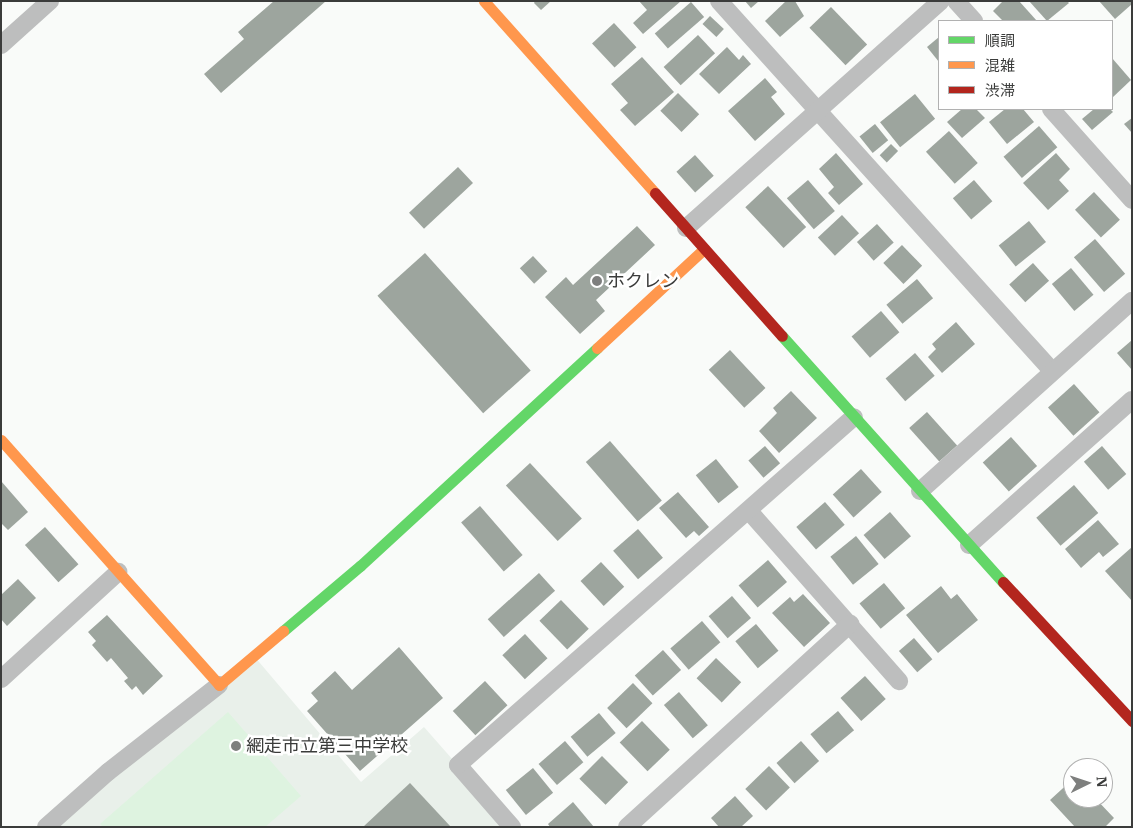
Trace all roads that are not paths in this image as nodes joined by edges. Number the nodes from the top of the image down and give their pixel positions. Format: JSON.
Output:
{"nodes":[{"id":1,"x":50,"y":1,"type":"edge"},
{"id":2,"x":484,"y":1,"type":"edge"},
{"id":3,"x":719,"y":1,"type":"edge"},
{"id":4,"x":940,"y":1,"type":"edge"},
{"id":5,"x":956,"y":1,"type":"edge"},
{"id":6,"x":973,"y":20,"type":"edge"},
{"id":7,"x":1,"y":44,"type":"edge"},
{"id":8,"x":816,"y":110,"type":"junction"},
{"id":9,"x":1052,"y":110,"type":"edge"},
{"id":10,"x":1132,"y":200,"type":"edge"},
{"id":11,"x":686,"y":228,"type":"junction"},
{"id":12,"x":704,"y":249,"type":"junction"},
{"id":13,"x":1132,"y":302,"type":"edge"},
{"id":14,"x":1052,"y":371,"type":"junction"},
{"id":15,"x":1132,"y":400,"type":"edge"},
{"id":16,"x":854,"y":416,"type":"junction"},
{"id":17,"x":1,"y":440,"type":"edge"},
{"id":18,"x":920,"y":491,"type":"junction"},
{"id":19,"x":750,"y":511,"type":"junction"},
{"id":20,"x":968,"y":545,"type":"junction"},
{"id":21,"x":118,"y":572,"type":"junction"},
{"id":22,"x":850,"y":624,"type":"junction"},
{"id":23,"x":1,"y":680,"type":"edge"},
{"id":24,"x":899,"y":681,"type":"dead end"},
{"id":25,"x":219,"y":685,"type":"junction"},
{"id":26,"x":1132,"y":721,"type":"edge"},
{"id":27,"x":46,"y":827,"type":"edge"},
{"id":28,"x":512,"y":827,"type":"edge"},
{"id":29,"x":626,"y":827,"type":"edge"}],
"edges":[{"from":1,"to":7,"type":"street"},
{"from":2,"to":11,"type":"street"},
{"from":3,"to":8,"type":"street"},
{"from":4,"to":8,"type":"street"},
{"from":5,"to":6,"type":"street"},
{"from":8,"to":11,"type":"street"},
{"from":8,"to":14,"type":"street"},
{"from":9,"to":10,"type":"street"},
{"from":11,"to":12,"type":"street"},
{"from":12,"to":16,"type":"street"},
{"from":12,"to":25,"type":"street"},
{"from":13,"to":14,"type":"street"},
{"from":14,"to":18,"type":"street"},
{"from":15,"to":20,"type":"street"},
{"from":16,"to":18,"type":"street"},
{"from":16,"to":19,"type":"street"},
{"from":17,"to":21,"type":"street"},
{"from":18,"to":20,"type":"street"},
{"from":19,"to":22,"type":"street"},
{"from":19,"to":28,"type":"street"},
{"from":20,"to":26,"type":"street"},
{"from":21,"to":23,"type":"street"},
{"from":21,"to":25,"type":"street"},
{"from":22,"to":24,"type":"street"},
{"from":22,"to":29,"type":"street"},
{"from":25,"to":27,"type":"street"}]}
